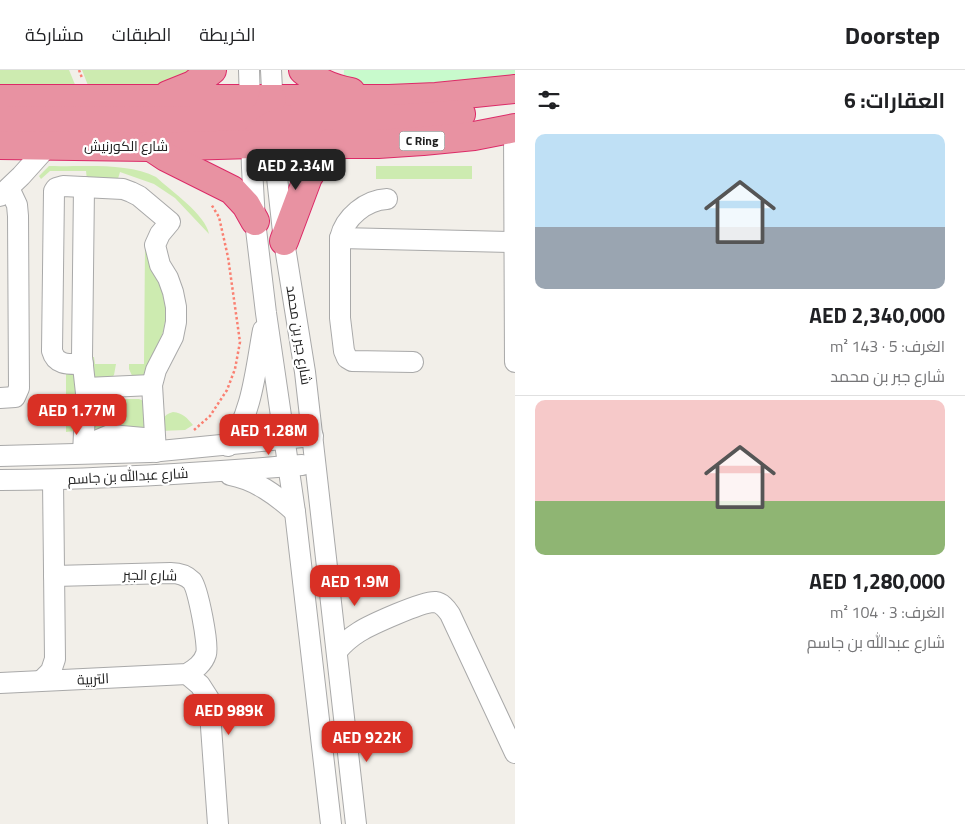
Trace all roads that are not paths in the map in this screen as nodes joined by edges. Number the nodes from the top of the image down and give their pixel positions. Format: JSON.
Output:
{"nodes":[{"id":1,"x":212,"y":70,"type":"edge"},
{"id":2,"x":250,"y":70,"type":"edge"},
{"id":3,"x":271,"y":70,"type":"edge"},
{"id":4,"x":303,"y":70,"type":"edge"},
{"id":5,"x":515,"y":89,"type":"edge"},
{"id":6,"x":159,"y":98,"type":"junction"},
{"id":7,"x":0,"y":99,"type":"edge"},
{"id":8,"x":389,"y":99,"type":"junction"},
{"id":9,"x":0,"y":121,"type":"edge"},
{"id":10,"x":515,"y":121,"type":"edge"},
{"id":11,"x":262,"y":122,"type":"junction"},
{"id":12,"x":330,"y":143,"type":"junction"},
{"id":13,"x":0,"y":145,"type":"edge"},
{"id":14,"x":48,"y":146,"type":"junction"},
{"id":15,"x":149,"y":147,"type":"junction"},
{"id":16,"x":84,"y":187,"type":"junction"},
{"id":17,"x":4,"y":192,"type":"edge"},
{"id":18,"x":387,"y":199,"type":"dead end"},
{"id":19,"x":514,"y":208,"type":"edge"},
{"id":20,"x":255,"y":221,"type":"junction"},
{"id":21,"x":340,"y":238,"type":"junction"},
{"id":22,"x":284,"y":241,"type":"junction"},
{"id":23,"x":514,"y":242,"type":"edge"},
{"id":24,"x":515,"y":260,"type":"edge"},
{"id":25,"x":266,"y":314,"type":"junction"},
{"id":26,"x":515,"y":343,"type":"edge"},
{"id":27,"x":413,"y":362,"type":"dead end"},
{"id":28,"x":515,"y":362,"type":"edge"},
{"id":29,"x":83,"y":364,"type":"junction"},
{"id":30,"x":152,"y":385,"type":"junction"},
{"id":31,"x":86,"y":388,"type":"junction"},
{"id":32,"x":0,"y":398,"type":"edge"},
{"id":33,"x":313,"y":436,"type":"junction"},
{"id":34,"x":284,"y":439,"type":"junction"},
{"id":35,"x":156,"y":445,"type":"junction"},
{"id":36,"x":228,"y":446,"type":"junction"},
{"id":37,"x":83,"y":450,"type":"junction"},
{"id":38,"x":0,"y":456,"type":"edge"},
{"id":39,"x":316,"y":464,"type":"junction"},
{"id":40,"x":289,"y":466,"type":"junction"},
{"id":41,"x":216,"y":472,"type":"junction"},
{"id":42,"x":0,"y":480,"type":"edge"},
{"id":43,"x":53,"y":480,"type":"junction"},
{"id":44,"x":296,"y":512,"type":"junction"},
{"id":45,"x":54,"y":576,"type":"junction"},
{"id":46,"x":333,"y":613,"type":"junction"},
{"id":47,"x":366,"y":628,"type":"junction"},
{"id":48,"x":338,"y":650,"type":"junction"},
{"id":49,"x":55,"y":659,"type":"junction"},
{"id":50,"x":187,"y":674,"type":"junction"},
{"id":51,"x":42,"y":680,"type":"junction"},
{"id":52,"x":71,"y":680,"type":"junction"},
{"id":53,"x":0,"y":683,"type":"edge"},
{"id":54,"x":515,"y":753,"type":"edge"},
{"id":55,"x":218,"y":824,"type":"edge"},
{"id":56,"x":331,"y":824,"type":"edge"},
{"id":57,"x":356,"y":824,"type":"edge"}],
"edges":[{"from":1,"to":6,"type":"highway"},
{"from":2,"to":11,"type":"street"},
{"from":3,"to":11,"type":"street"},
{"from":4,"to":8,"type":"highway"},
{"from":5,"to":8,"type":"highway","name":"شارع الكورنيش","number":"C Ring"},
{"from":6,"to":7,"type":"highway","name":"شارع الكورنيش","number":"C Ring"},
{"from":6,"to":11,"type":"highway","name":"شارع الكورنيش","number":"C Ring"},
{"from":8,"to":11,"type":"highway","name":"شارع الكورنيش","number":"C Ring"},
{"from":9,"to":11,"type":"highway"},
{"from":10,"to":11,"type":"highway"},
{"from":10,"to":12,"type":"highway","name":"شارع الكورنيش","number":"C Ring"},
{"from":10,"to":19,"type":"street"},
{"from":11,"to":12,"type":"highway","name":"شارع الكورنيش","number":"C Ring"},
{"from":11,"to":15,"type":"highway","name":"شارع الكورنيش","number":"C Ring"},
{"from":11,"to":20,"type":"street","name":"شارع جبر بن محمد"},
{"from":11,"to":22,"type":"street","name":"شارع جبر بن محمد"},
{"from":12,"to":22,"type":"highway"},
{"from":13,"to":14,"type":"highway","name":"شارع الكورنيش","number":"C Ring"},
{"from":14,"to":15,"type":"highway","name":"شارع الكورنيش","number":"C Ring"},
{"from":14,"to":17,"type":"street"},
{"from":15,"to":20,"type":"highway"},
{"from":16,"to":29,"type":"street"},
{"from":16,"to":29,"type":"street"},
{"from":16,"to":30,"type":"street"},
{"from":17,"to":32,"type":"street"},
{"from":18,"to":21,"type":"street"},
{"from":19,"to":23,"type":"street"},
{"from":20,"to":25,"type":"street","name":"شارع جبر بن محمد"},
{"from":21,"to":23,"type":"street"},
{"from":21,"to":27,"type":"street"},
{"from":22,"to":33,"type":"street","name":"شارع جبر بن محمد"},
{"from":23,"to":24,"type":"street"},
{"from":24,"to":26,"type":"street"},
{"from":25,"to":34,"type":"street","name":"شارع جبر بن محمد"},
{"from":25,"to":36,"type":"street"},
{"from":26,"to":28,"type":"street"},
{"from":29,"to":31,"type":"street"},
{"from":30,"to":31,"type":"street"},
{"from":30,"to":35,"type":"street"},
{"from":31,"to":37,"type":"street"},
{"from":33,"to":34,"type":"street","name":"شارع عبدالله بن جاسم"},
{"from":33,"to":39,"type":"street","name":"شارع جبر بن محمد"},
{"from":34,"to":36,"type":"street","name":"شارع عبدالله بن جاسم"},
{"from":34,"to":40,"type":"street","name":"شارع جبر بن محمد"},
{"from":35,"to":36,"type":"street","name":"شارع عبدالله بن جاسم"},
{"from":35,"to":37,"type":"street","name":"شارع عبدالله بن جاسم"},
{"from":37,"to":38,"type":"street","name":"شارع عبدالله بن جاسم"},
{"from":39,"to":40,"type":"street","name":"شارع عبدالله بن جاسم"},
{"from":39,"to":46,"type":"street","name":"شارع جبر بن محمد"},
{"from":40,"to":41,"type":"street","name":"شارع عبدالله بن جاسم"},
{"from":40,"to":44,"type":"street","name":"شارع جبر بن محمد"},
{"from":41,"to":43,"type":"street","name":"شارع عبدالله بن جاسم"},
{"from":41,"to":44,"type":"street"},
{"from":42,"to":43,"type":"street","name":"شارع عبدالله بن جاسم"},
{"from":43,"to":45,"type":"street"},
{"from":44,"to":56,"type":"street","name":"شارع جبر بن محمد"},
{"from":45,"to":49,"type":"street"},
{"from":45,"to":50,"type":"street","name":"شارع الجبر"},
{"from":46,"to":47,"type":"street"},
{"from":46,"to":48,"type":"street","name":"شارع جبر بن محمد"},
{"from":47,"to":48,"type":"street"},
{"from":47,"to":54,"type":"street"},
{"from":48,"to":57,"type":"street","name":"شارع جبر بن محمد"},
{"from":49,"to":51,"type":"street"},
{"from":49,"to":52,"type":"street"},
{"from":50,"to":52,"type":"street","name":"التربية"},
{"from":50,"to":55,"type":"street"},
{"from":51,"to":52,"type":"street","name":"التربية"},
{"from":51,"to":53,"type":"street","name":"التربية"}]}
